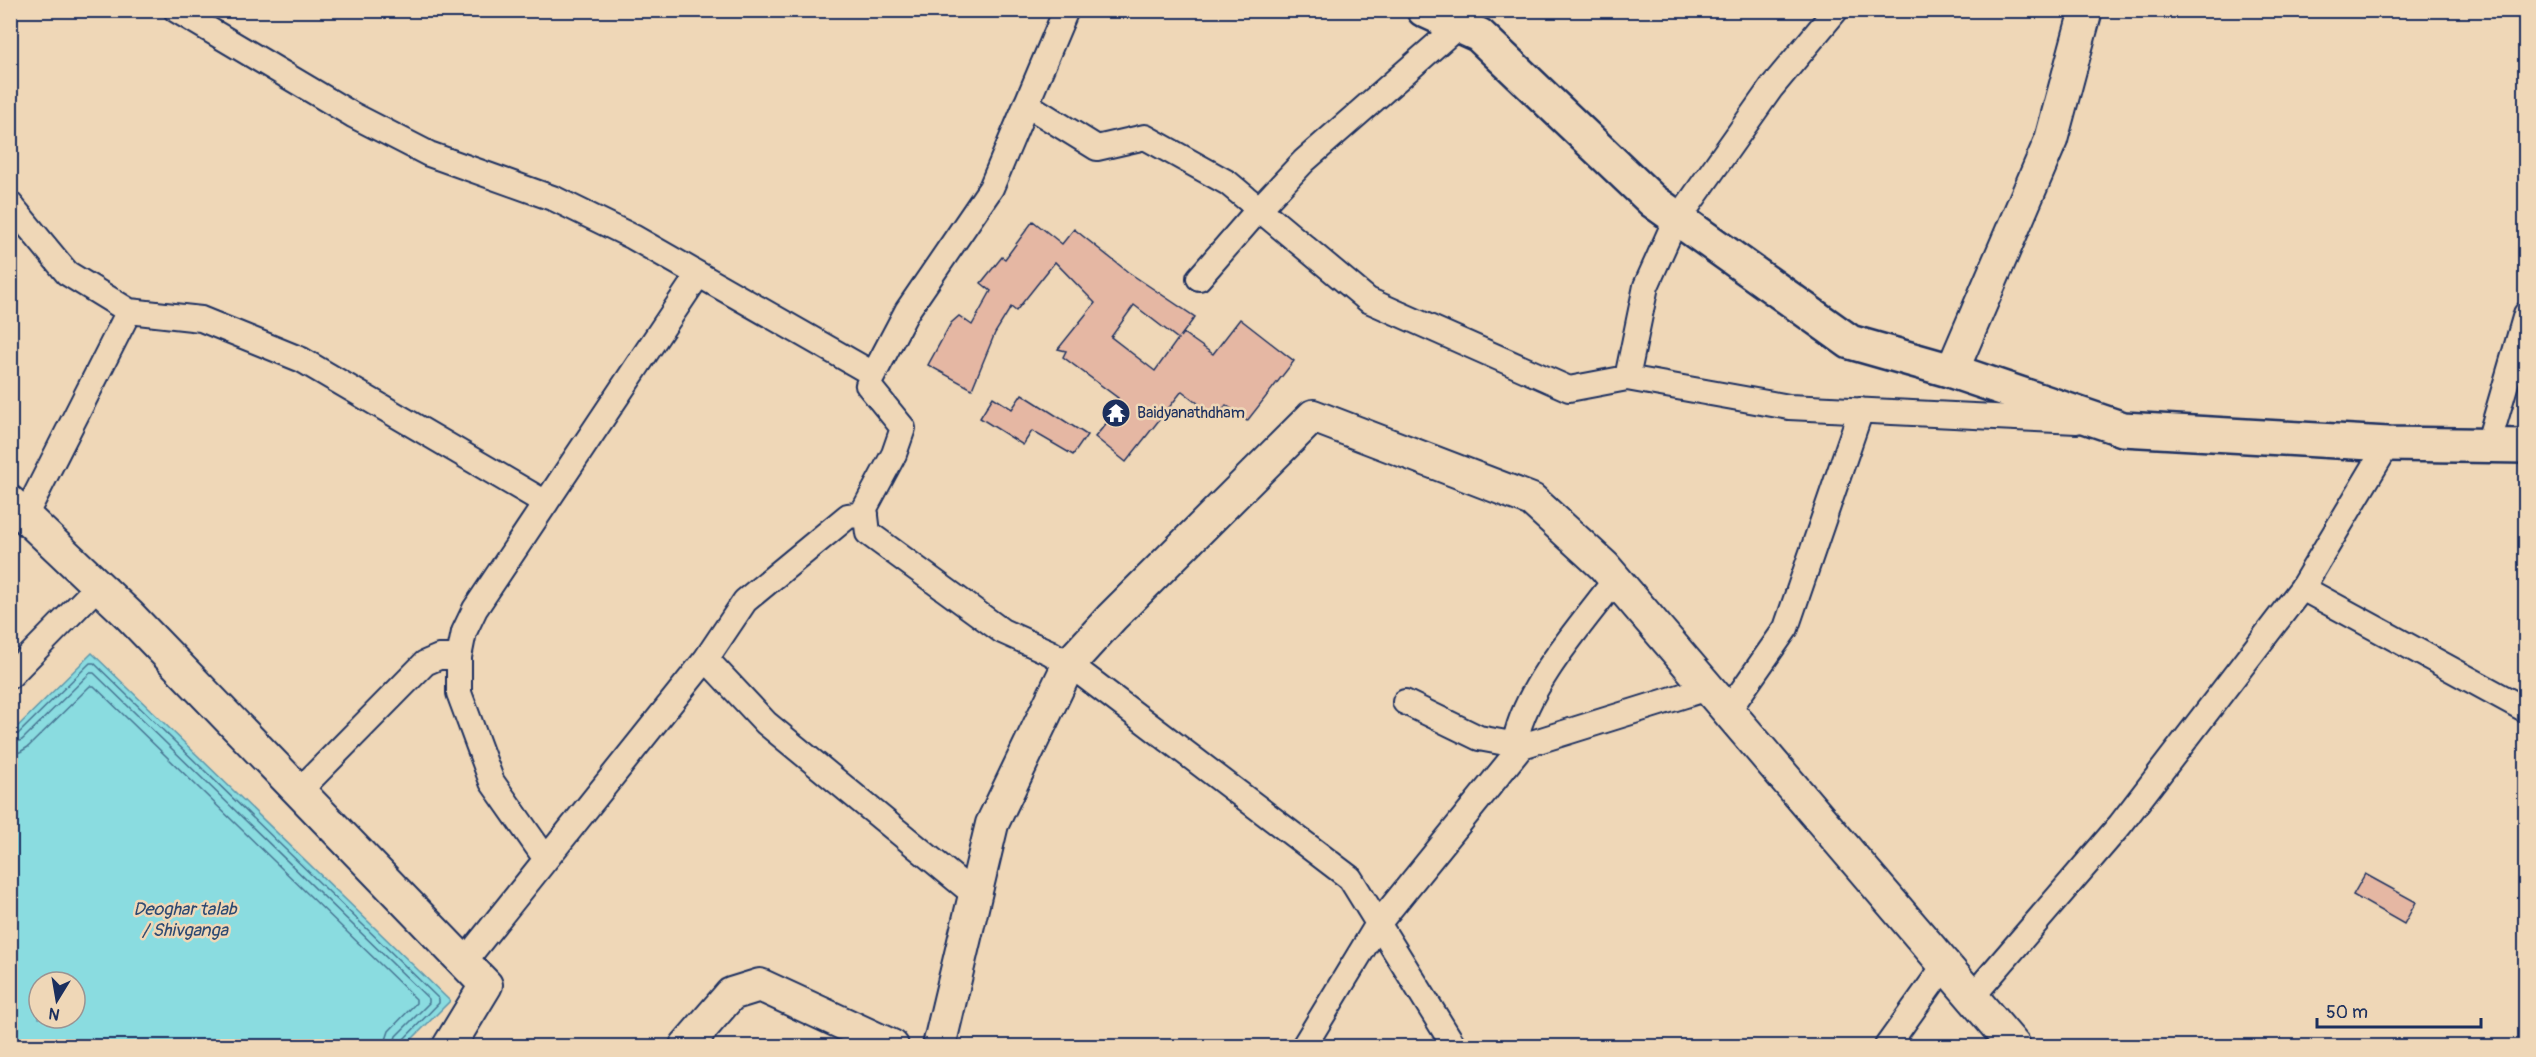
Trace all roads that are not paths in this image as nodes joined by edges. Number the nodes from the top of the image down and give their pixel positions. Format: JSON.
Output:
{"nodes":[{"id":1,"x":176,"y":10,"type":"edge"},
{"id":2,"x":1066,"y":10,"type":"edge"},
{"id":3,"x":1424,"y":10,"type":"edge"},
{"id":4,"x":1836,"y":10,"type":"edge"},
{"id":5,"x":2086,"y":10,"type":"edge"},
{"id":6,"x":1458,"y":26,"type":"junction"},
{"id":7,"x":1026,"y":104,"type":"junction"},
{"id":8,"x":10,"y":204,"type":"edge"},
{"id":9,"x":1259,"y":209,"type":"junction"},
{"id":10,"x":1678,"y":220,"type":"junction"},
{"id":11,"x":698,"y":275,"type":"junction"},
{"id":12,"x":1199,"y":278,"type":"dead end"},
{"id":13,"x":129,"y":311,"type":"junction"},
{"id":14,"x":2526,"y":314,"type":"edge"},
{"id":15,"x":1952,"y":371,"type":"junction"},
{"id":16,"x":873,"y":374,"type":"junction"},
{"id":17,"x":1627,"y":378,"type":"junction"},
{"id":18,"x":1861,"y":410,"type":"junction"},
{"id":19,"x":2103,"y":422,"type":"junction"},
{"id":20,"x":2388,"y":444,"type":"junction"},
{"id":21,"x":2488,"y":446,"type":"junction"},
{"id":22,"x":2526,"y":446,"type":"edge"},
{"id":23,"x":546,"y":502,"type":"junction"},
{"id":24,"x":18,"y":509,"type":"edge"},
{"id":25,"x":866,"y":514,"type":"junction"},
{"id":26,"x":1616,"y":579,"type":"junction"},
{"id":27,"x":98,"y":586,"type":"junction"},
{"id":28,"x":2302,"y":588,"type":"junction"},
{"id":29,"x":459,"y":657,"type":"junction"},
{"id":30,"x":706,"y":658,"type":"junction"},
{"id":31,"x":1069,"y":664,"type":"junction"},
{"id":32,"x":10,"y":676,"type":"edge"},
{"id":33,"x":1718,"y":699,"type":"junction"},
{"id":34,"x":1405,"y":702,"type":"dead end"},
{"id":35,"x":2526,"y":710,"type":"edge"},
{"id":36,"x":1522,"y":746,"type":"junction"},
{"id":37,"x":299,"y":791,"type":"junction"},
{"id":38,"x":546,"y":859,"type":"junction"},
{"id":39,"x":975,"y":895,"type":"junction"},
{"id":40,"x":1378,"y":924,"type":"junction"},
{"id":41,"x":464,"y":962,"type":"junction"},
{"id":42,"x":1945,"y":965,"type":"junction"},
{"id":43,"x":1972,"y":997,"type":"junction"},
{"id":44,"x":449,"y":1047,"type":"edge"},
{"id":45,"x":686,"y":1047,"type":"edge"},
{"id":46,"x":892,"y":1047,"type":"edge"},
{"id":47,"x":939,"y":1047,"type":"edge"},
{"id":48,"x":1304,"y":1047,"type":"edge"},
{"id":49,"x":1454,"y":1047,"type":"edge"},
{"id":50,"x":1887,"y":1047,"type":"edge"},
{"id":51,"x":2014,"y":1047,"type":"edge"}],
"edges":[{"from":1,"to":11,"type":"street"},
{"from":2,"to":7,"type":"street"},
{"from":3,"to":6,"type":"main road"},
{"from":4,"to":10,"type":"street"},
{"from":5,"to":15,"type":"street"},
{"from":6,"to":9,"type":"street"},
{"from":6,"to":10,"type":"main road"},
{"from":7,"to":9,"type":"street"},
{"from":7,"to":16,"type":"street"},
{"from":8,"to":13,"type":"street"},
{"from":9,"to":12,"type":"street"},
{"from":9,"to":17,"type":"street"},
{"from":10,"to":15,"type":"main road"},
{"from":10,"to":17,"type":"street"},
{"from":11,"to":16,"type":"street"},
{"from":11,"to":23,"type":"street"},
{"from":13,"to":23,"type":"street"},
{"from":13,"to":24,"type":"street"},
{"from":14,"to":21,"type":"street"},
{"from":15,"to":19,"type":"main road"},
{"from":16,"to":25,"type":"street"},
{"from":17,"to":18,"type":"street"},
{"from":18,"to":19,"type":"street"},
{"from":18,"to":33,"type":"street"},
{"from":19,"to":20,"type":"main road"},
{"from":20,"to":21,"type":"main road"},
{"from":20,"to":28,"type":"street"},
{"from":21,"to":22,"type":"main road"},
{"from":23,"to":29,"type":"street"},
{"from":24,"to":27,"type":"street"},
{"from":25,"to":30,"type":"street"},
{"from":25,"to":31,"type":"street"},
{"from":26,"to":31,"type":"street"},
{"from":26,"to":33,"type":"street"},
{"from":26,"to":36,"type":"street"},
{"from":27,"to":32,"type":"street"},
{"from":27,"to":37,"type":"street"},
{"from":28,"to":35,"type":"street"},
{"from":28,"to":43,"type":"street"},
{"from":29,"to":37,"type":"street"},
{"from":29,"to":38,"type":"street"},
{"from":30,"to":38,"type":"street"},
{"from":30,"to":39,"type":"street"},
{"from":31,"to":39,"type":"street"},
{"from":31,"to":40,"type":"street"},
{"from":33,"to":36,"type":"street"},
{"from":33,"to":42,"type":"street"},
{"from":34,"to":36,"type":"street"},
{"from":36,"to":40,"type":"street"},
{"from":37,"to":41,"type":"street"},
{"from":38,"to":41,"type":"street"},
{"from":39,"to":47,"type":"street"},
{"from":40,"to":48,"type":"street"},
{"from":40,"to":49,"type":"street"},
{"from":41,"to":44,"type":"street"},
{"from":42,"to":43,"type":"street"},
{"from":42,"to":50,"type":"street"},
{"from":43,"to":51,"type":"street"},
{"from":45,"to":46,"type":"street"}]}
